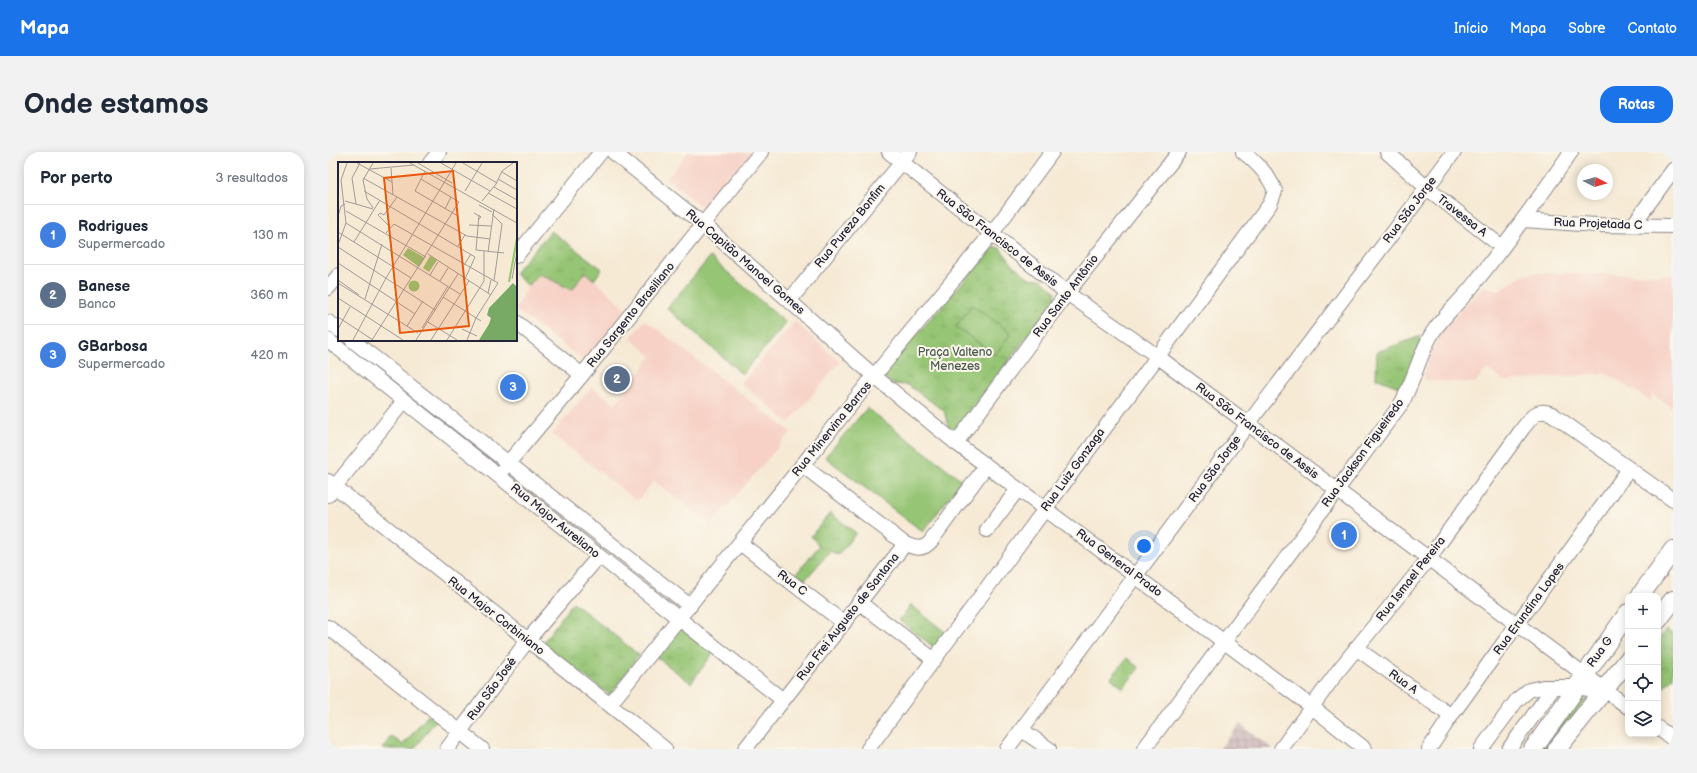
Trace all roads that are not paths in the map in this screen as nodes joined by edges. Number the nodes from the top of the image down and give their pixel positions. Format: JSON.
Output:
{"nodes":[{"id":1,"x":439,"y":152,"type":"edge"},
{"id":2,"x":601,"y":152,"type":"edge"},
{"id":3,"x":612,"y":152,"type":"edge"},
{"id":4,"x":761,"y":152,"type":"edge"},
{"id":5,"x":889,"y":152,"type":"edge"},
{"id":6,"x":1052,"y":152,"type":"edge"},
{"id":7,"x":1179,"y":152,"type":"edge"},
{"id":8,"x":1387,"y":152,"type":"edge"},
{"id":9,"x":1454,"y":152,"type":"edge"},
{"id":10,"x":1571,"y":152,"type":"edge"},
{"id":11,"x":1252,"y":154,"type":"edge"},
{"id":12,"x":905,"y":157,"type":"edge"},
{"id":13,"x":431,"y":162,"type":"edge"},
{"id":14,"x":1673,"y":170,"type":"edge"},
{"id":15,"x":1427,"y":188,"type":"junction"},
{"id":16,"x":1524,"y":220,"type":"junction"},
{"id":17,"x":704,"y":225,"type":"junction"},
{"id":18,"x":1634,"y":225,"type":"junction"},
{"id":19,"x":1673,"y":226,"type":"edge"},
{"id":20,"x":992,"y":233,"type":"junction"},
{"id":21,"x":1502,"y":247,"type":"junction"},
{"id":22,"x":517,"y":255,"type":"edge"},
{"id":23,"x":338,"y":276,"type":"edge"},
{"id":24,"x":328,"y":288,"type":"edge"},
{"id":25,"x":1067,"y":293,"type":"junction"},
{"id":26,"x":790,"y":300,"type":"junction"},
{"id":27,"x":328,"y":322,"type":"edge"},
{"id":28,"x":517,"y":323,"type":"edge"},
{"id":29,"x":338,"y":329,"type":"edge"},
{"id":30,"x":328,"y":340,"type":"edge"},
{"id":31,"x":353,"y":341,"type":"edge"},
{"id":32,"x":1157,"y":356,"type":"junction"},
{"id":33,"x":582,"y":375,"type":"junction"},
{"id":34,"x":874,"y":376,"type":"junction"},
{"id":35,"x":404,"y":401,"type":"junction"},
{"id":36,"x":1248,"y":424,"type":"junction"},
{"id":37,"x":956,"y":443,"type":"junction"},
{"id":38,"x":508,"y":462,"type":"junction"},
{"id":39,"x":802,"y":465,"type":"junction"},
{"id":40,"x":986,"y":466,"type":"junction"},
{"id":41,"x":1629,"y":469,"type":"junction"},
{"id":42,"x":498,"y":476,"type":"junction"},
{"id":43,"x":330,"y":488,"type":"edge"},
{"id":44,"x":1018,"y":489,"type":"junction"},
{"id":45,"x":1336,"y":491,"type":"junction"},
{"id":46,"x":1673,"y":500,"type":"edge"},
{"id":47,"x":1045,"y":509,"type":"junction"},
{"id":48,"x":987,"y":530,"type":"dead end"},
{"id":49,"x":740,"y":543,"type":"junction"},
{"id":50,"x":905,"y":544,"type":"junction"},
{"id":51,"x":1673,"y":550,"type":"edge"},
{"id":52,"x":599,"y":556,"type":"junction"},
{"id":53,"x":1429,"y":558,"type":"junction"},
{"id":54,"x":1136,"y":576,"type":"junction"},
{"id":55,"x":1642,"y":593,"type":"edge"},
{"id":56,"x":1673,"y":600,"type":"edge"},
{"id":57,"x":860,"y":603,"type":"junction"},
{"id":58,"x":690,"y":606,"type":"junction"},
{"id":59,"x":1661,"y":616,"type":"edge"},
{"id":60,"x":1625,"y":618,"type":"edge"},
{"id":61,"x":679,"y":619,"type":"junction"},
{"id":62,"x":844,"y":623,"type":"junction"},
{"id":63,"x":1518,"y":624,"type":"junction"},
{"id":64,"x":328,"y":627,"type":"edge"},
{"id":65,"x":528,"y":641,"type":"junction"},
{"id":66,"x":1224,"y":642,"type":"junction"},
{"id":67,"x":1356,"y":648,"type":"junction"},
{"id":68,"x":933,"y":659,"type":"junction"},
{"id":69,"x":1625,"y":664,"type":"edge"},
{"id":70,"x":1580,"y":686,"type":"junction"},
{"id":71,"x":1554,"y":687,"type":"junction"},
{"id":72,"x":1605,"y":691,"type":"junction"},
{"id":73,"x":783,"y":700,"type":"junction"},
{"id":74,"x":610,"y":704,"type":"junction"},
{"id":75,"x":1625,"y":705,"type":"edge"},
{"id":76,"x":1312,"y":707,"type":"junction"},
{"id":77,"x":1451,"y":716,"type":"junction"},
{"id":78,"x":1580,"y":718,"type":"junction"},
{"id":79,"x":1022,"y":730,"type":"junction"},
{"id":80,"x":1661,"y":730,"type":"edge"},
{"id":81,"x":460,"y":733,"type":"junction"},
{"id":82,"x":1673,"y":739,"type":"edge"},
{"id":83,"x":447,"y":749,"type":"edge"},
{"id":84,"x":482,"y":749,"type":"edge"},
{"id":85,"x":665,"y":749,"type":"edge"},
{"id":86,"x":745,"y":749,"type":"edge"},
{"id":87,"x":868,"y":749,"type":"edge"},
{"id":88,"x":1007,"y":749,"type":"edge"},
{"id":89,"x":1049,"y":749,"type":"edge"},
{"id":90,"x":1144,"y":749,"type":"edge"},
{"id":91,"x":1281,"y":749,"type":"edge"},
{"id":92,"x":1365,"y":749,"type":"edge"},
{"id":93,"x":1429,"y":749,"type":"edge"},
{"id":94,"x":1481,"y":749,"type":"edge"},
{"id":95,"x":1509,"y":749,"type":"edge"},
{"id":96,"x":1533,"y":749,"type":"edge"},
{"id":97,"x":1557,"y":749,"type":"edge"}],
"edges":[{"from":1,"to":13,"type":"street"},
{"from":2,"to":22,"type":"street"},
{"from":3,"to":17,"type":"street","name":"Rua Capitão Manoel Gomes"},
{"from":4,"to":17,"type":"street","name":"Rua Sargento Brasiliano"},
{"from":5,"to":12,"type":"street","name":"Rua São Francisco de Assis"},
{"from":6,"to":20,"type":"street","name":"Rua Minervina Barros"},
{"from":7,"to":25,"type":"street","name":"Rua Santo Antônio"},
{"from":8,"to":15,"type":"street","name":"Travessa A"},
{"from":9,"to":15,"type":"street","name":"Rua São Jorge"},
{"from":10,"to":16,"type":"street","name":"Rua Jackson Figueiredo"},
{"from":11,"to":32,"type":"street","name":"Rua Luiz Gonzaga"},
{"from":12,"to":20,"type":"street","name":"Rua São Francisco de Assis"},
{"from":12,"to":26,"type":"street","name":"Rua Pureza Bonfim"},
{"from":14,"to":18,"type":"street"},
{"from":15,"to":21,"type":"street","name":"Travessa A"},
{"from":15,"to":36,"type":"street","name":"Rua São Jorge"},
{"from":16,"to":18,"type":"street","name":"Rua Projetada C"},
{"from":16,"to":21,"type":"street","name":"Rua Jackson Figueiredo"},
{"from":17,"to":26,"type":"street","name":"Rua Capitão Manoel Gomes"},
{"from":17,"to":33,"type":"street","name":"Rua Sargento Brasiliano"},
{"from":18,"to":19,"type":"street","name":"Rua Projetada C"},
{"from":20,"to":25,"type":"street","name":"Rua São Francisco de Assis"},
{"from":20,"to":34,"type":"street","name":"Rua Minervina Barros"},
{"from":21,"to":45,"type":"street","name":"Rua Jackson Figueiredo"},
{"from":23,"to":24,"type":"street"},
{"from":25,"to":32,"type":"street","name":"Rua São Francisco de Assis"},
{"from":25,"to":37,"type":"street","name":"Rua Santo Antônio"},
{"from":26,"to":34,"type":"street","name":"Rua Capitão Manoel Gomes"},
{"from":27,"to":29,"type":"street"},
{"from":28,"to":33,"type":"street"},
{"from":30,"to":35,"type":"street","name":"Rua Major Aureliano"},
{"from":31,"to":38,"type":"street","name":"Rua Major Aureliano"},
{"from":32,"to":36,"type":"street","name":"Rua São Francisco de Assis"},
{"from":32,"to":47,"type":"street","name":"Rua Luiz Gonzaga"},
{"from":33,"to":38,"type":"street","name":"Rua Sargento Brasiliano"},
{"from":34,"to":37,"type":"street","name":"Rua General Prado"},
{"from":34,"to":39,"type":"street","name":"Rua Minervina Barros"},
{"from":35,"to":42,"type":"street","name":"Rua Major Aureliano"},
{"from":35,"to":43,"type":"street"},
{"from":36,"to":45,"type":"street","name":"Rua São Francisco de Assis"},
{"from":36,"to":54,"type":"street","name":"Rua São Jorge"},
{"from":37,"to":40,"type":"street","name":"Rua General Prado"},
{"from":38,"to":42,"type":"street","name":"Rua Sargento Brasiliano"},
{"from":38,"to":58,"type":"street","name":"Rua Major Aureliano"},
{"from":39,"to":49,"type":"street","name":"Rua Minervina Barros"},
{"from":39,"to":50,"type":"street"},
{"from":40,"to":44,"type":"street","name":"Rua General Prado"},
{"from":40,"to":50,"type":"street","name":"Rua Frei Augusto de Santana"},
{"from":41,"to":46,"type":"street"},
{"from":41,"to":53,"type":"street","name":"Rua Ismael Pereira"},
{"from":41,"to":63,"type":"street","name":"Rua Erundina Lopes"},
{"from":42,"to":52,"type":"street","name":"Rua Major Aureliano"},
{"from":43,"to":65,"type":"street","name":"Rua Major Corbiniano"},
{"from":44,"to":47,"type":"street","name":"Rua General Prado"},
{"from":44,"to":48,"type":"street"},
{"from":45,"to":53,"type":"street","name":"Rua São Francisco de Assis"},
{"from":45,"to":66,"type":"street","name":"Rua Jackson Figueiredo"},
{"from":47,"to":54,"type":"street","name":"Rua General Prado"},
{"from":47,"to":68,"type":"street","name":"Rua Luiz Gonzaga"},
{"from":49,"to":58,"type":"street","name":"Rua Minervina Barros"},
{"from":49,"to":62,"type":"street","name":"Rua C"},
{"from":50,"to":57,"type":"street","name":"Rua Frei Augusto de Santana"},
{"from":51,"to":55,"type":"main road"},
{"from":52,"to":61,"type":"street","name":"Rua Major Aureliano"},
{"from":52,"to":65,"type":"street","name":"Rua São José"},
{"from":53,"to":63,"type":"street","name":"Rua São Francisco de Assis"},
{"from":53,"to":67,"type":"street","name":"Rua Ismael Pereira"},
{"from":54,"to":66,"type":"street","name":"Rua General Prado"},
{"from":54,"to":79,"type":"street","name":"Rua São Jorge"},
{"from":56,"to":59,"type":"main road"},
{"from":57,"to":62,"type":"street","name":"Rua Frei Augusto de Santana"},
{"from":57,"to":68,"type":"street"},
{"from":58,"to":61,"type":"street","name":"Rua Minervina Barros"},
{"from":60,"to":70,"type":"main road","name":"Rua G"},
{"from":61,"to":73,"type":"street","name":"Rua Major Aureliano"},
{"from":61,"to":74,"type":"street","name":"Rua Minervina Barros"},
{"from":62,"to":73,"type":"street","name":"Rua Frei Augusto de Santana"},
{"from":63,"to":70,"type":"street","name":"Rua São Francisco de Assis"},
{"from":63,"to":77,"type":"street","name":"Rua Erundina Lopes"},
{"from":64,"to":81,"type":"street"},
{"from":65,"to":74,"type":"street","name":"Rua Major Corbiniano"},
{"from":65,"to":81,"type":"street","name":"Rua São José"},
{"from":66,"to":76,"type":"street","name":"Rua General Prado"},
{"from":66,"to":90,"type":"street","name":"Rua Jackson Figueiredo"},
{"from":67,"to":76,"type":"street","name":"Rua Ismael Pereira"},
{"from":67,"to":77,"type":"street","name":"Rua A"},
{"from":68,"to":87,"type":"street","name":"Rua Luiz Gonzaga"},
{"from":69,"to":72,"type":"main road"},
{"from":70,"to":71,"type":"street"},
{"from":70,"to":72,"type":"street","name":"Rua São Francisco de Assis"},
{"from":70,"to":78,"type":"main road"},
{"from":70,"to":96,"type":"main road","name":"Rua G"},
{"from":71,"to":94,"type":"street"},
{"from":71,"to":95,"type":"street"},
{"from":72,"to":75,"type":"street","name":"Rua São Francisco de Assis"},
{"from":72,"to":78,"type":"main road"},
{"from":73,"to":86,"type":"street","name":"Rua Frei Augusto de Santana"},
{"from":74,"to":85,"type":"street","name":"Rua Major Corbiniano"},
{"from":76,"to":91,"type":"street","name":"Rua Ismael Pereira"},
{"from":76,"to":92,"type":"street","name":"Rua General Prado"},
{"from":77,"to":93,"type":"street","name":"Rua Erundina Lopes"},
{"from":78,"to":97,"type":"main road"},
{"from":79,"to":88,"type":"street","name":"Rua São Jorge"},
{"from":79,"to":89,"type":"street"},
{"from":80,"to":82,"type":"street"},
{"from":81,"to":83,"type":"street","name":"Rua São José"},
{"from":81,"to":84,"type":"street"}]}
